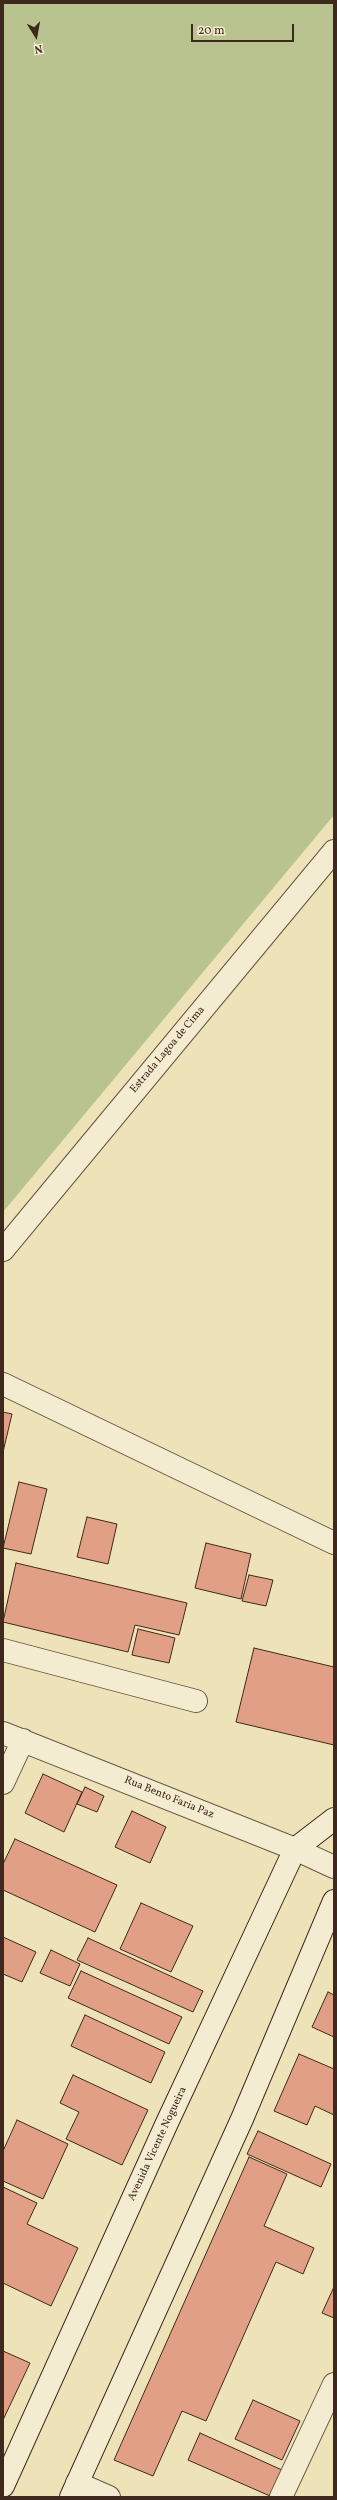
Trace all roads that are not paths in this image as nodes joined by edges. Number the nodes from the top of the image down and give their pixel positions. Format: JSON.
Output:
{"nodes":[{"id":1,"x":334,"y":851,"type":"edge"},
{"id":2,"x":3,"y":1250,"type":"edge"},
{"id":3,"x":3,"y":1384,"type":"edge"},
{"id":4,"x":334,"y":1543,"type":"edge"},
{"id":5,"x":3,"y":1650,"type":"edge"},
{"id":6,"x":196,"y":1701,"type":"dead end"},
{"id":7,"x":13,"y":1736,"type":"edge"},
{"id":8,"x":3,"y":1783,"type":"edge"},
{"id":9,"x":334,"y":1819,"type":"edge"},
{"id":10,"x":295,"y":1849,"type":"junction"},
{"id":11,"x":334,"y":1867,"type":"edge"},
{"id":12,"x":334,"y":1901,"type":"edge"},
{"id":13,"x":334,"y":2384,"type":"edge"},
{"id":14,"x":3,"y":2486,"type":"edge"},
{"id":15,"x":74,"y":2490,"type":"edge"},
{"id":16,"x":109,"y":2497,"type":"edge"},
{"id":17,"x":280,"y":2497,"type":"edge"}],
"edges":[{"from":1,"to":2,"type":"street","name":"Estrada Lagoa de Cima"},
{"from":3,"to":4,"type":"street"},
{"from":5,"to":6,"type":"street"},
{"from":7,"to":8,"type":"street"},
{"from":7,"to":10,"type":"street","name":"Rua Bento Faria Paz"},
{"from":9,"to":10,"type":"street","name":"Avenida Vicente Nogueira"},
{"from":10,"to":11,"type":"street","name":"Rua Bento Faria Paz"},
{"from":10,"to":14,"type":"street","name":"Avenida Vicente Nogueira"},
{"from":12,"to":15,"type":"street"},
{"from":13,"to":17,"type":"street"},
{"from":15,"to":16,"type":"street"}]}
